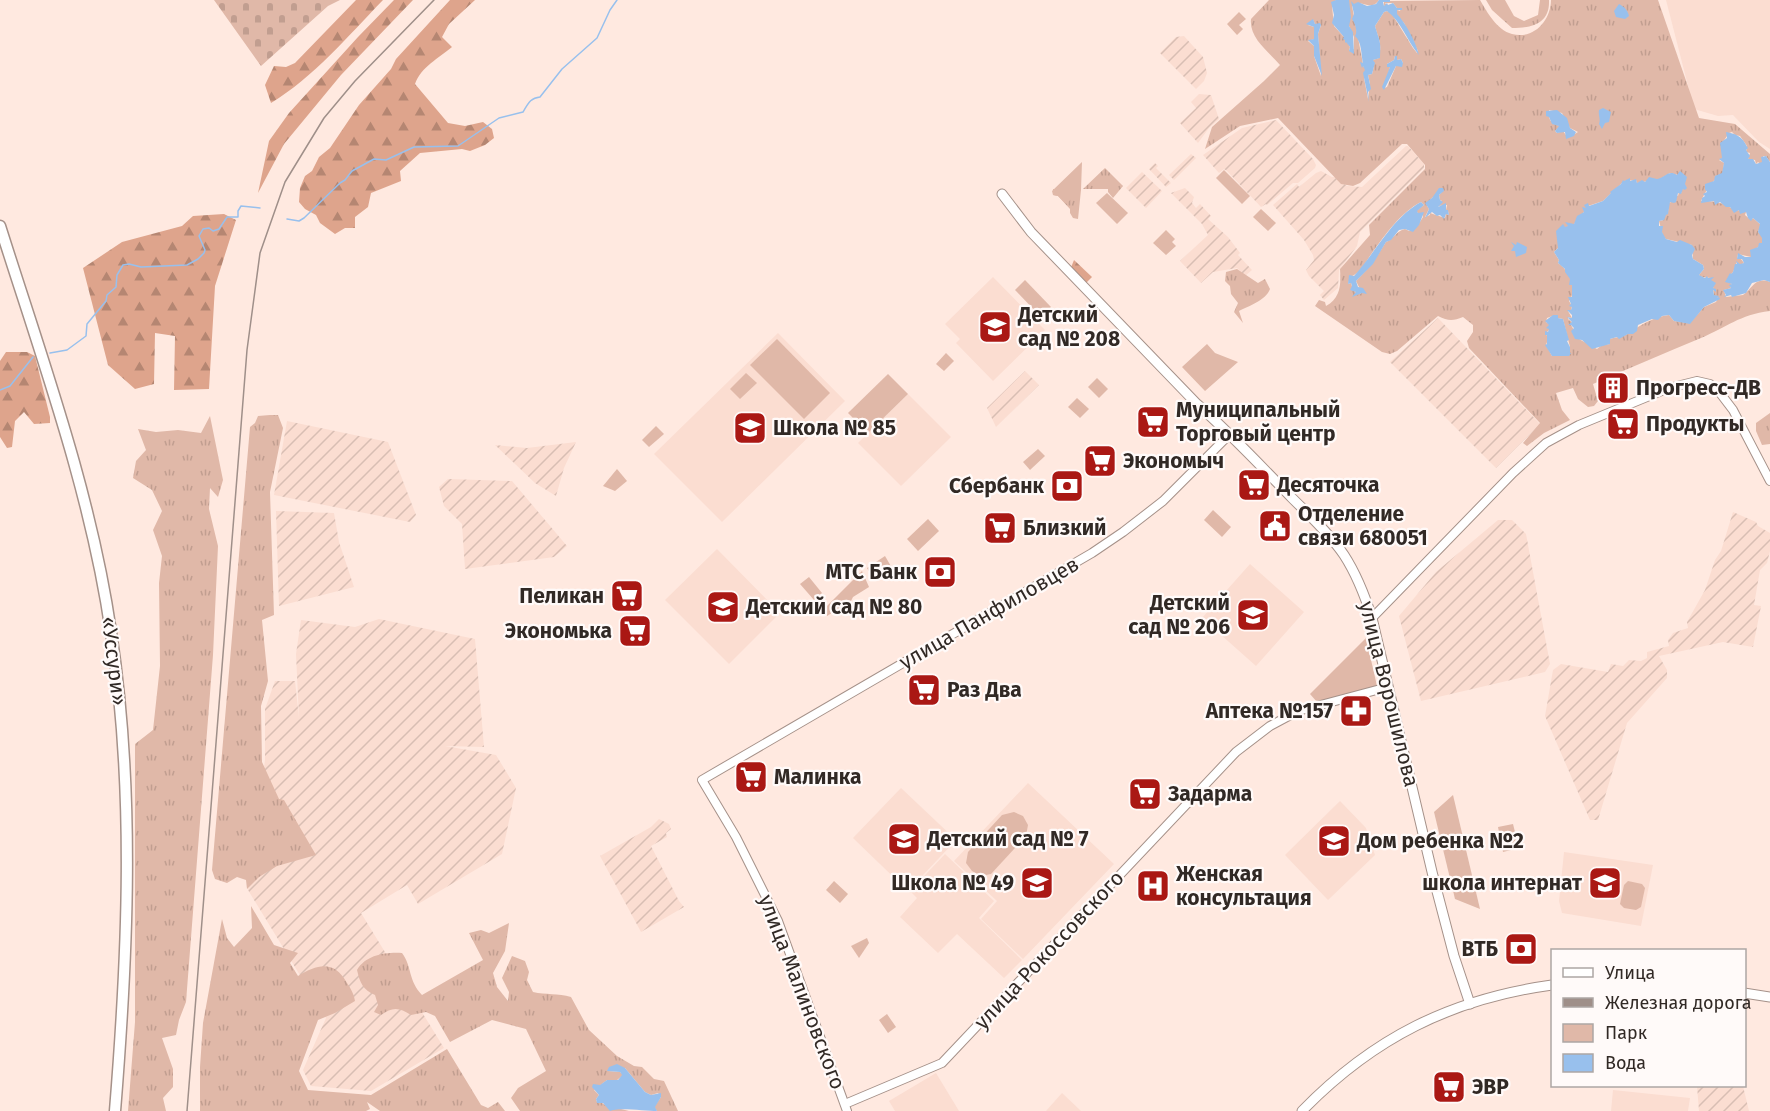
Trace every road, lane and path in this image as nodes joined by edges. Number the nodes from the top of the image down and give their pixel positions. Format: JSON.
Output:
{"nodes":[{"id":1,"x":1002,"y":194,"type":"dead end"},
{"id":2,"x":0,"y":226,"type":"edge"},
{"id":3,"x":1229,"y":435,"type":"junction"},
{"id":4,"x":1770,"y":481,"type":"edge"},
{"id":5,"x":1372,"y":618,"type":"junction"},
{"id":6,"x":1388,"y":687,"type":"junction"},
{"id":7,"x":702,"y":780,"type":"joint"},
{"id":8,"x":1551,"y":985,"type":"edge"},
{"id":9,"x":1746,"y":993,"type":"edge"},
{"id":10,"x":1770,"y":997,"type":"edge"},
{"id":11,"x":1470,"y":1004,"type":"junction"},
{"id":12,"x":846,"y":1107,"type":"edge"},
{"id":13,"x":115,"y":1111,"type":"edge"},
{"id":14,"x":1302,"y":1111,"type":"edge"}],
"edges":[{"from":1,"to":3,"type":"main road","name":"улица Ворошилова"},
{"from":2,"to":13,"type":"highway","name":"«Уссури»"},
{"from":3,"to":5,"type":"main road","name":"улица Ворошилова"},
{"from":3,"to":7,"type":"street","name":"улица Панфиловцев"},
{"from":4,"to":5,"type":"street"},
{"from":5,"to":6,"type":"main road","name":"улица Ворошилова"},
{"from":6,"to":11,"type":"main road","name":"улица Ворошилова"},
{"from":6,"to":12,"type":"street","name":"улица Рокоссовского"},
{"from":7,"to":12,"type":"street","name":"улица Малиновского"},
{"from":8,"to":11,"type":"main road"},
{"from":9,"to":10,"type":"main road"},
{"from":11,"to":14,"type":"main road"}]}
